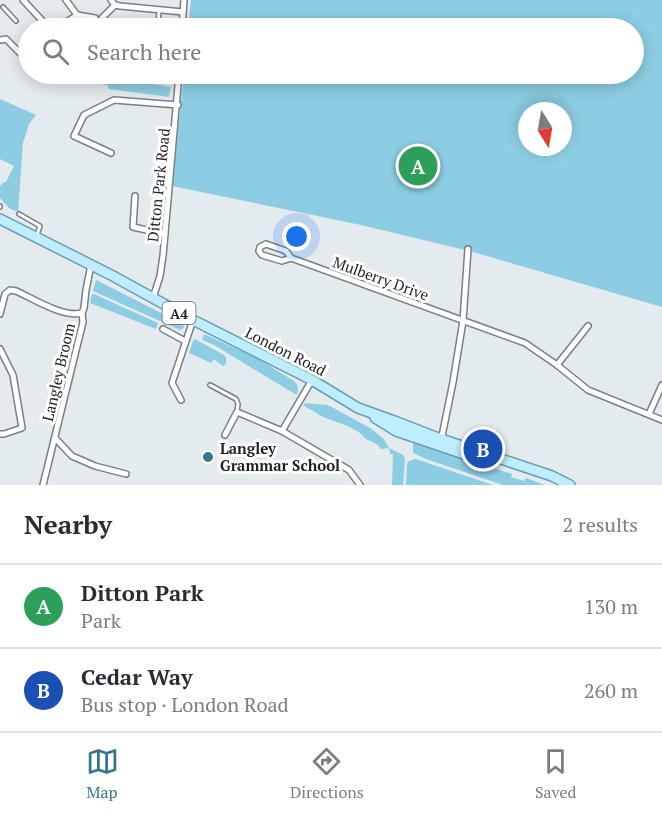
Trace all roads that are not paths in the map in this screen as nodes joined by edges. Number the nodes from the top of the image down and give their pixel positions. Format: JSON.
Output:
{"nodes":[{"id":1,"x":23,"y":0,"type":"edge"},
{"id":2,"x":66,"y":0,"type":"edge"},
{"id":3,"x":184,"y":0,"type":"edge"},
{"id":4,"x":113,"y":2,"type":"edge"},
{"id":5,"x":3,"y":7,"type":"dead end"},
{"id":6,"x":159,"y":10,"type":"junction"},
{"id":7,"x":183,"y":12,"type":"junction"},
{"id":8,"x":77,"y":15,"type":"junction"},
{"id":9,"x":40,"y":18,"type":"edge"},
{"id":10,"x":72,"y":18,"type":"edge"},
{"id":11,"x":98,"y":18,"type":"joint"},
{"id":12,"x":159,"y":18,"type":"edge"},
{"id":13,"x":183,"y":18,"type":"edge"},
{"id":14,"x":16,"y":21,"type":"dead end"},
{"id":15,"x":0,"y":40,"type":"edge"},
{"id":16,"x":18,"y":52,"type":"edge"},
{"id":17,"x":179,"y":84,"type":"edge"},
{"id":18,"x":178,"y":105,"type":"junction"},
{"id":19,"x":111,"y":153,"type":"dead end"},
{"id":20,"x":135,"y":196,"type":"dead end"},
{"id":21,"x":19,"y":214,"type":"dead end"},
{"id":22,"x":0,"y":219,"type":"edge"},
{"id":23,"x":165,"y":234,"type":"junction"},
{"id":24,"x":37,"y":237,"type":"junction"},
{"id":25,"x":468,"y":249,"type":"dead end"},
{"id":26,"x":291,"y":258,"type":"junction"},
{"id":27,"x":91,"y":265,"type":"junction"},
{"id":28,"x":153,"y":298,"type":"junction"},
{"id":29,"x":82,"y":313,"type":"junction"},
{"id":30,"x":0,"y":314,"type":"edge"},
{"id":31,"x":193,"y":320,"type":"junction"},
{"id":32,"x":463,"y":321,"type":"junction"},
{"id":33,"x":588,"y":326,"type":"dead end"},
{"id":34,"x":163,"y":329,"type":"dead end"},
{"id":35,"x":185,"y":341,"type":"junction"},
{"id":36,"x":0,"y":349,"type":"edge"},
{"id":37,"x":557,"y":365,"type":"junction"},
{"id":38,"x":312,"y":380,"type":"junction"},
{"id":39,"x":662,"y":385,"type":"edge"},
{"id":40,"x":210,"y":386,"type":"dead end"},
{"id":41,"x":181,"y":400,"type":"dead end"},
{"id":42,"x":237,"y":412,"type":"junction"},
{"id":43,"x":649,"y":414,"type":"junction"},
{"id":44,"x":662,"y":420,"type":"edge"},
{"id":45,"x":282,"y":431,"type":"junction"},
{"id":46,"x":0,"y":434,"type":"edge"},
{"id":47,"x":225,"y":435,"type":"dead end"},
{"id":48,"x":55,"y":438,"type":"junction"},
{"id":49,"x":440,"y":442,"type":"junction"},
{"id":50,"x":126,"y":474,"type":"dead end"},
{"id":51,"x":43,"y":485,"type":"edge"},
{"id":52,"x":360,"y":485,"type":"edge"},
{"id":53,"x":570,"y":485,"type":"edge"}],
"edges":[{"from":1,"to":9,"type":"street"},
{"from":2,"to":8,"type":"street"},
{"from":3,"to":7,"type":"street"},
{"from":4,"to":6,"type":"street"},
{"from":4,"to":11,"type":"street"},
{"from":5,"to":14,"type":"lane"},
{"from":6,"to":7,"type":"street"},
{"from":6,"to":12,"type":"lane"},
{"from":7,"to":13,"type":"street"},
{"from":8,"to":10,"type":"street"},
{"from":8,"to":11,"type":"street"},
{"from":15,"to":16,"type":"street"},
{"from":17,"to":18,"type":"street","name":"Ditton Park Road"},
{"from":18,"to":19,"type":"street"},
{"from":18,"to":23,"type":"street","name":"Ditton Park Road"},
{"from":20,"to":23,"type":"street"},
{"from":21,"to":24,"type":"lane"},
{"from":22,"to":24,"type":"main road","name":"London Road","number":"A4"},
{"from":23,"to":28,"type":"street","name":"Ditton Park Road"},
{"from":24,"to":27,"type":"main road","name":"London Road","number":"A4"},
{"from":25,"to":32,"type":"street"},
{"from":26,"to":26,"type":"street","name":"Mulberry Drive"},
{"from":26,"to":32,"type":"street","name":"Mulberry Drive"},
{"from":27,"to":28,"type":"main road","name":"London Road","number":"A4"},
{"from":27,"to":29,"type":"street","name":"Langley Broom"},
{"from":28,"to":31,"type":"main road","name":"London Road","number":"A4"},
{"from":29,"to":30,"type":"street"},
{"from":29,"to":48,"type":"street","name":"Langley Broom"},
{"from":31,"to":35,"type":"street"},
{"from":31,"to":38,"type":"main road","name":"London Road","number":"A4"},
{"from":32,"to":37,"type":"street","name":"Mulberry Drive"},
{"from":32,"to":49,"type":"street"},
{"from":33,"to":37,"type":"street"},
{"from":34,"to":35,"type":"street"},
{"from":35,"to":41,"type":"street"},
{"from":36,"to":46,"type":"street"},
{"from":37,"to":43,"type":"street","name":"Mulberry Drive"},
{"from":38,"to":45,"type":"street"},
{"from":38,"to":49,"type":"main road","name":"London Road","number":"A4"},
{"from":39,"to":43,"type":"street"},
{"from":40,"to":42,"type":"lane"},
{"from":42,"to":45,"type":"street"},
{"from":42,"to":47,"type":"street"},
{"from":43,"to":44,"type":"street","name":"Mulberry Drive"},
{"from":45,"to":52,"type":"street"},
{"from":48,"to":50,"type":"street"},
{"from":48,"to":51,"type":"street","name":"Langley Broom"},
{"from":49,"to":53,"type":"main road","name":"London Road"}]}
